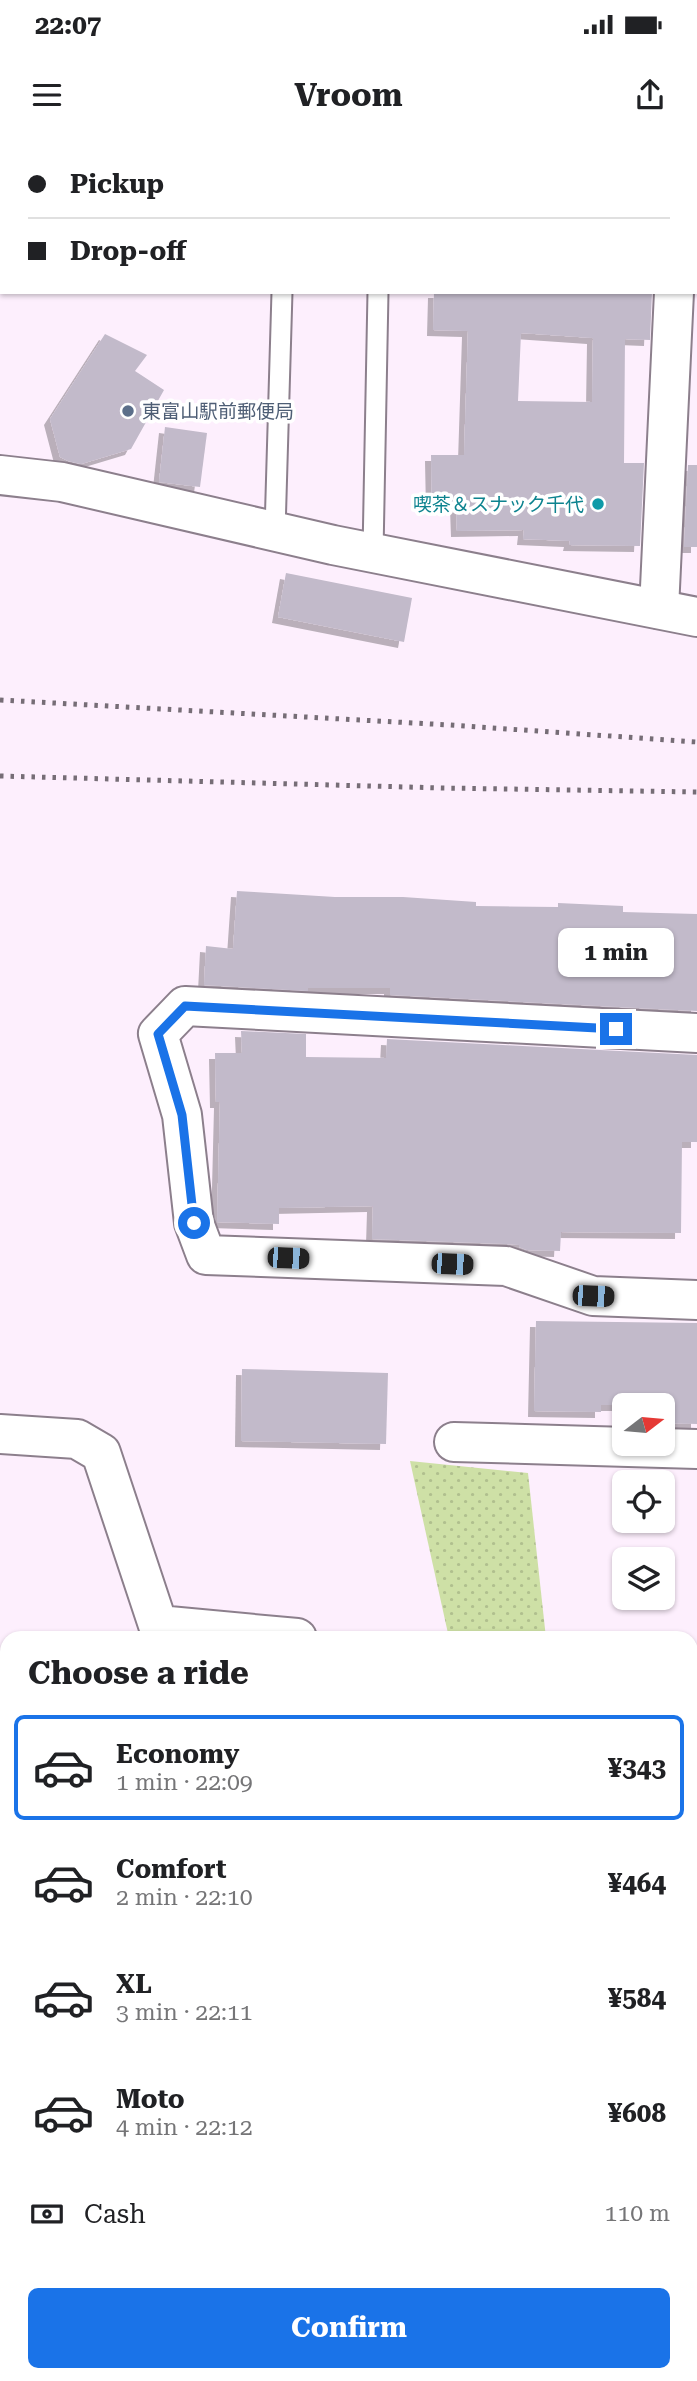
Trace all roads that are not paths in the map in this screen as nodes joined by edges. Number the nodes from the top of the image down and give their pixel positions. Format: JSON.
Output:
{"nodes":[{"id":1,"x":282,"y":294,"type":"edge"},
{"id":2,"x":378,"y":294,"type":"edge"},
{"id":3,"x":674,"y":294,"type":"edge"},
{"id":4,"x":0,"y":475,"type":"edge"},
{"id":5,"x":275,"y":531,"type":"junction"},
{"id":6,"x":373,"y":552,"type":"junction"},
{"id":7,"x":659,"y":609,"type":"junction"},
{"id":8,"x":697,"y":617,"type":"edge"},
{"id":9,"x":697,"y":1033,"type":"edge"},
{"id":10,"x":697,"y":1300,"type":"edge"},
{"id":11,"x":0,"y":1434,"type":"edge"},
{"id":12,"x":454,"y":1442,"type":"dead end"},
{"id":13,"x":697,"y":1449,"type":"edge"},
{"id":14,"x":222,"y":1631,"type":"edge"}],
"edges":[{"from":1,"to":5,"type":"lane"},
{"from":2,"to":6,"type":"lane"},
{"from":3,"to":7,"type":"street"},
{"from":4,"to":5,"type":"street"},
{"from":5,"to":6,"type":"street"},
{"from":6,"to":7,"type":"street"},
{"from":7,"to":8,"type":"street"},
{"from":9,"to":10,"type":"street"},
{"from":11,"to":14,"type":"street"},
{"from":12,"to":13,"type":"street"}]}
